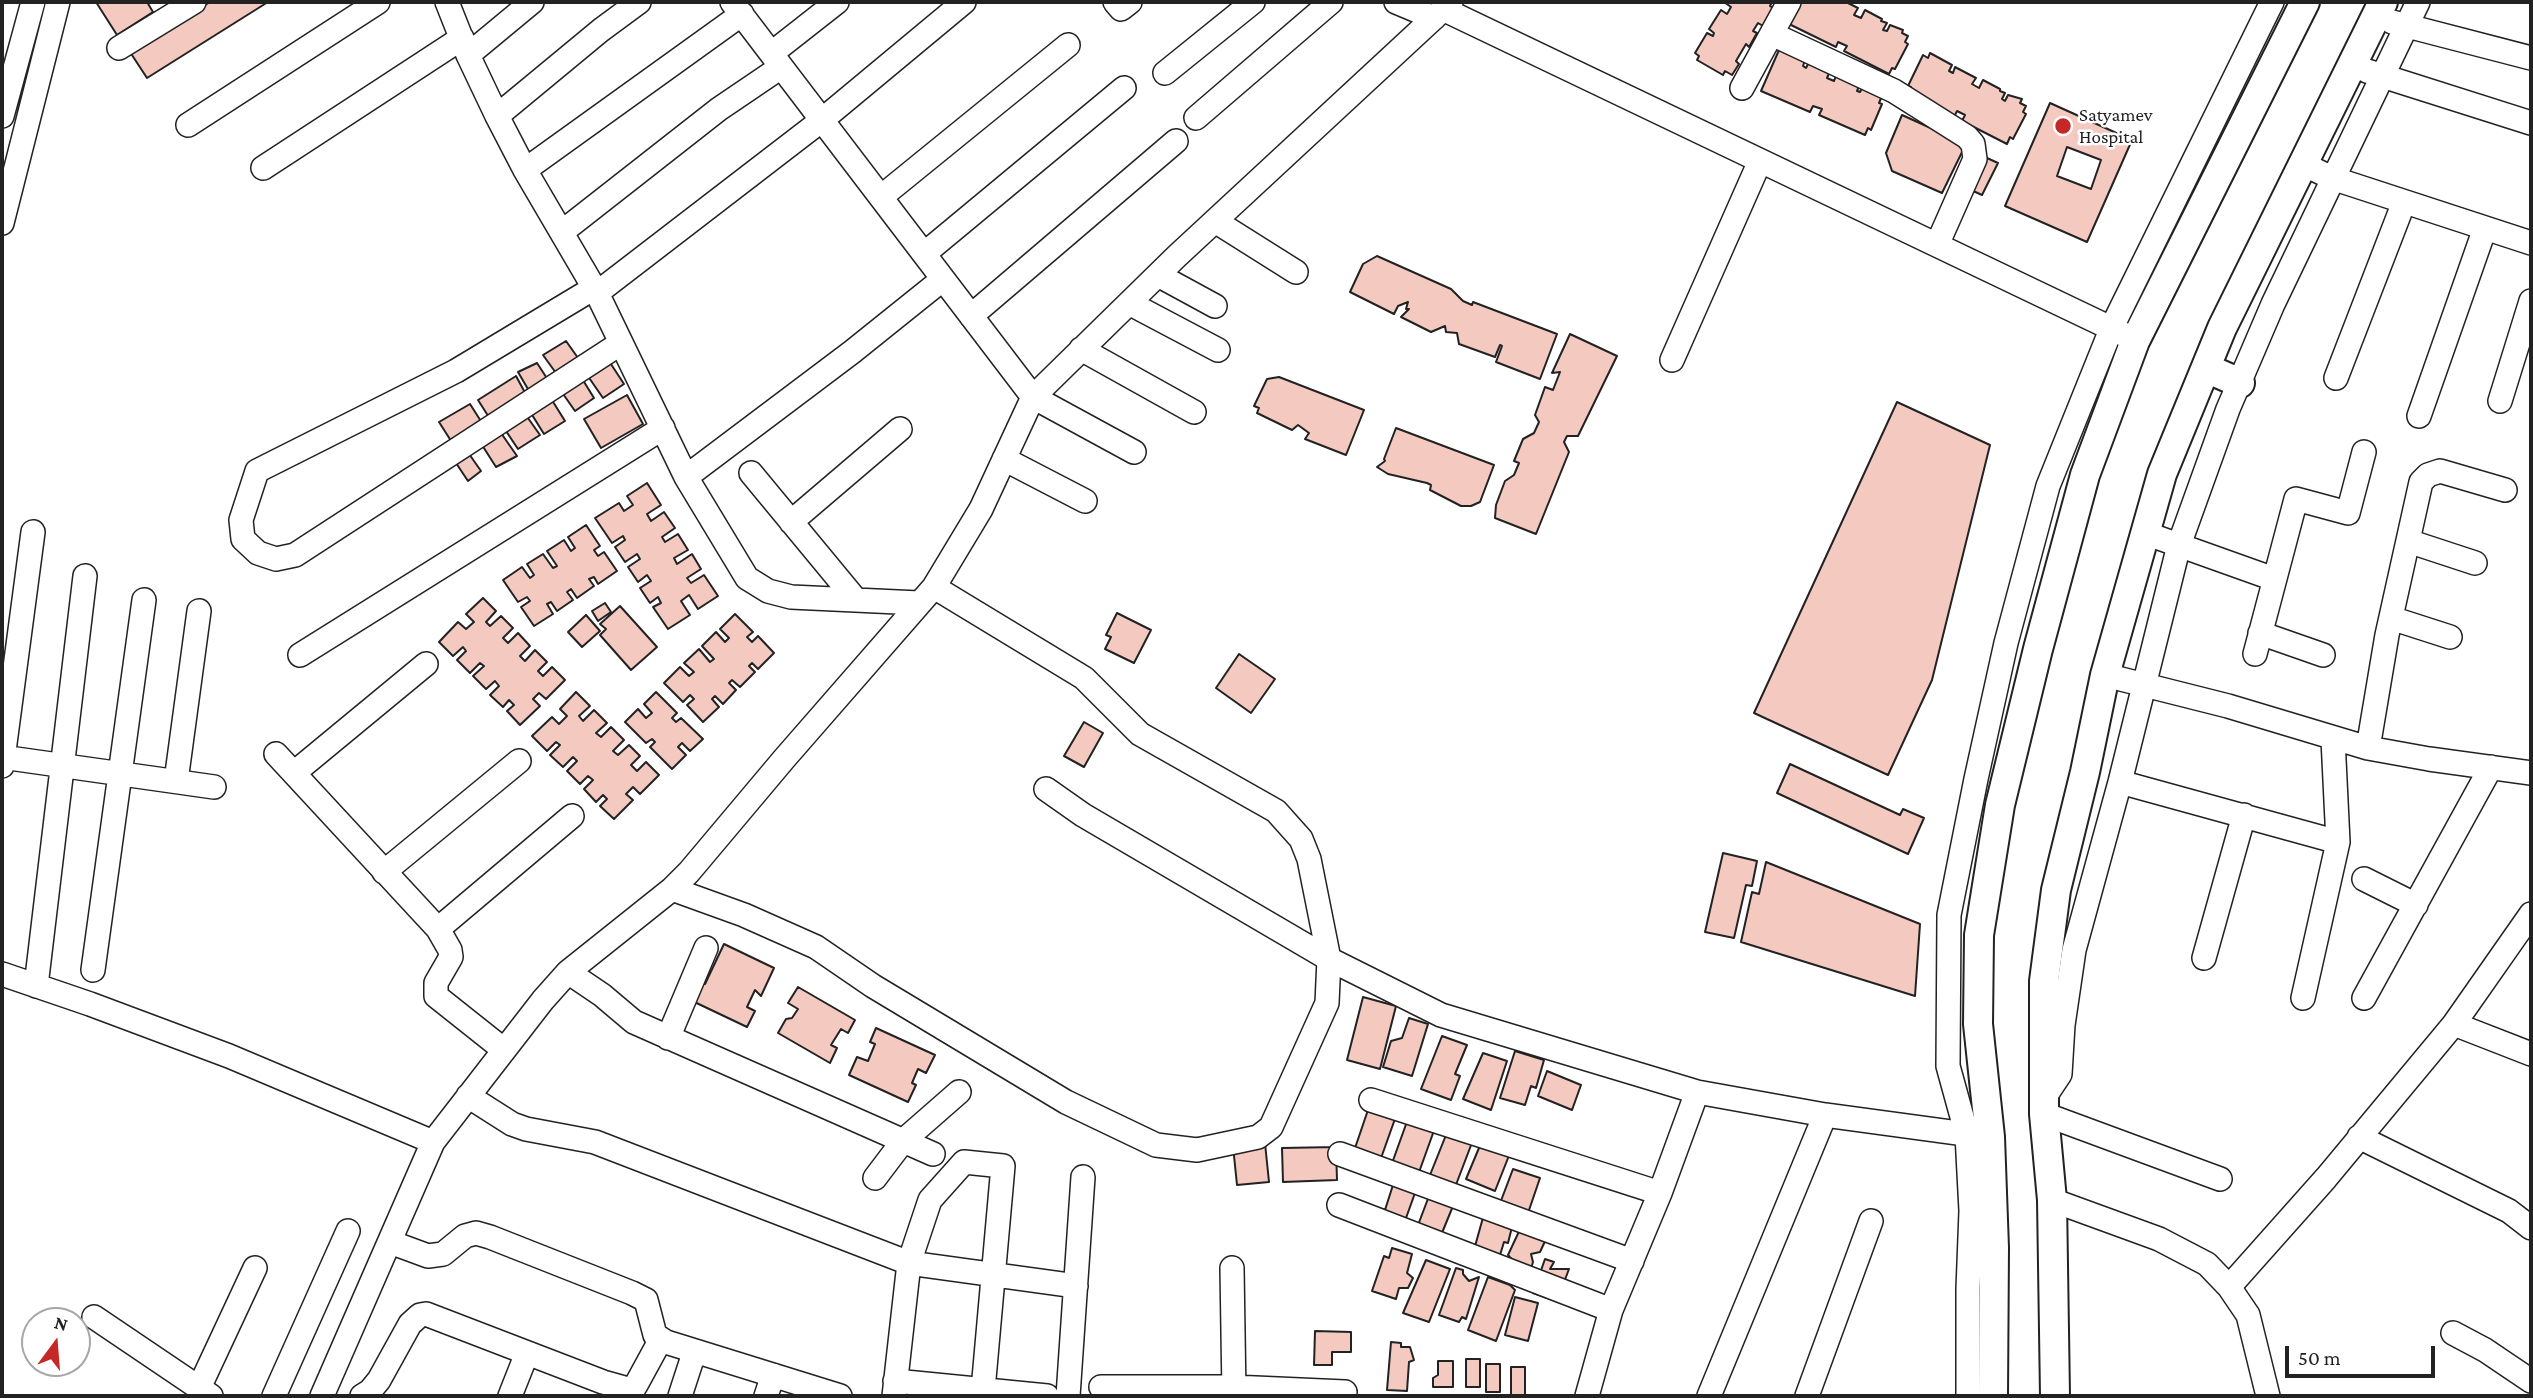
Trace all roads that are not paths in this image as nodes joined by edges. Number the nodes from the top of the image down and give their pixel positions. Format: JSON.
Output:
{"nodes":[{"id":1,"x":33,"y":2,"type":"edge"},
{"id":2,"x":58,"y":2,"type":"edge"},
{"id":3,"x":194,"y":2,"type":"edge"},
{"id":4,"x":378,"y":2,"type":"edge"},
{"id":5,"x":447,"y":2,"type":"edge"},
{"id":6,"x":532,"y":2,"type":"edge"},
{"id":7,"x":639,"y":2,"type":"edge"},
{"id":8,"x":837,"y":2,"type":"edge"},
{"id":9,"x":964,"y":2,"type":"edge"},
{"id":10,"x":1115,"y":2,"type":"edge"},
{"id":11,"x":1130,"y":2,"type":"edge"},
{"id":12,"x":1252,"y":2,"type":"edge"},
{"id":13,"x":1331,"y":2,"type":"edge"},
{"id":14,"x":1396,"y":2,"type":"edge"},
{"id":15,"x":1789,"y":2,"type":"edge"},
{"id":16,"x":2272,"y":2,"type":"edge"},
{"id":17,"x":2305,"y":2,"type":"edge"},
{"id":18,"x":2418,"y":2,"type":"edge"},
{"id":19,"x":1444,"y":7,"type":"edge"},
{"id":20,"x":737,"y":8,"type":"edge"},
{"id":21,"x":2379,"y":10,"type":"edge"},
{"id":22,"x":2406,"y":26,"type":"junction"},
{"id":23,"x":1772,"y":34,"type":"junction"},
{"id":24,"x":1068,"y":45,"type":"dead end"},
{"id":25,"x":465,"y":46,"type":"junction"},
{"id":26,"x":120,"y":48,"type":"dead end"},
{"id":27,"x":2531,"y":58,"type":"edge"},
{"id":28,"x":776,"y":60,"type":"junction"},
{"id":29,"x":2352,"y":65,"type":"junction"},
{"id":30,"x":1165,"y":73,"type":"dead end"},
{"id":31,"x":2382,"y":77,"type":"junction"},
{"id":32,"x":1124,"y":88,"type":"dead end"},
{"id":33,"x":1742,"y":88,"type":"dead end"},
{"id":34,"x":2216,"y":114,"type":"junction"},
{"id":35,"x":2,"y":116,"type":"edge"},
{"id":36,"x":497,"y":116,"type":"junction"},
{"id":37,"x":1196,"y":118,"type":"dead end"},
{"id":38,"x":822,"y":120,"type":"junction"},
{"id":39,"x":2531,"y":123,"type":"edge"},
{"id":40,"x":188,"y":125,"type":"dead end"},
{"id":41,"x":2242,"y":128,"type":"junction"},
{"id":42,"x":1176,"y":142,"type":"dead end"},
{"id":43,"x":1760,"y":161,"type":"junction"},
{"id":44,"x":2303,"y":164,"type":"junction"},
{"id":45,"x":263,"y":168,"type":"dead end"},
{"id":46,"x":525,"y":170,"type":"junction"},
{"id":47,"x":2333,"y":178,"type":"junction"},
{"id":48,"x":881,"y":197,"type":"junction"},
{"id":49,"x":2404,"y":202,"type":"junction"},
{"id":50,"x":1215,"y":221,"type":"junction"},
{"id":51,"x":2,"y":223,"type":"edge"},
{"id":52,"x":2485,"y":228,"type":"junction"},
{"id":53,"x":562,"y":232,"type":"junction"},
{"id":54,"x":2531,"y":243,"type":"edge"},
{"id":55,"x":1937,"y":245,"type":"junction"},
{"id":56,"x":924,"y":254,"type":"junction"},
{"id":57,"x":1296,"y":272,"type":"dead end"},
{"id":58,"x":1158,"y":275,"type":"junction"},
{"id":59,"x":943,"y":279,"type":"junction"},
{"id":60,"x":596,"y":291,"type":"junction"},
{"id":61,"x":2531,"y":301,"type":"edge"},
{"id":62,"x":1129,"y":303,"type":"junction"},
{"id":63,"x":1215,"y":306,"type":"dead end"},
{"id":64,"x":971,"y":316,"type":"junction"},
{"id":65,"x":2123,"y":334,"type":"junction"},
{"id":66,"x":621,"y":343,"type":"junction"},
{"id":67,"x":1081,"y":349,"type":"junction"},
{"id":68,"x":1218,"y":350,"type":"dead end"},
{"id":69,"x":1672,"y":360,"type":"dead end"},
{"id":70,"x":2206,"y":368,"type":"junction"},
{"id":71,"x":2336,"y":378,"type":"dead end"},
{"id":72,"x":2240,"y":383,"type":"junction"},
{"id":73,"x":1033,"y":397,"type":"junction"},
{"id":74,"x":2500,"y":401,"type":"dead end"},
{"id":75,"x":1194,"y":412,"type":"dead end"},
{"id":76,"x":2419,"y":416,"type":"dead end"},
{"id":77,"x":663,"y":428,"type":"junction"},
{"id":78,"x":900,"y":429,"type":"dead end"},
{"id":79,"x":1134,"y":452,"type":"dead end"},
{"id":80,"x":2364,"y":452,"type":"dead end"},
{"id":81,"x":1004,"y":458,"type":"junction"},
{"id":82,"x":751,"y":473,"type":"dead end"},
{"id":83,"x":686,"y":477,"type":"junction"},
{"id":84,"x":2505,"y":490,"type":"dead end"},
{"id":85,"x":1085,"y":500,"type":"dead end"},
{"id":86,"x":791,"y":522,"type":"junction"},
{"id":87,"x":33,"y":532,"type":"dead end"},
{"id":88,"x":2146,"y":533,"type":"junction"},
{"id":89,"x":2408,"y":541,"type":"junction"},
{"id":90,"x":2179,"y":545,"type":"junction"},
{"id":91,"x":2475,"y":563,"type":"dead end"},
{"id":92,"x":85,"y":576,"type":"dead end"},
{"id":93,"x":2274,"y":579,"type":"junction"},
{"id":94,"x":927,"y":595,"type":"junction"},
{"id":95,"x":144,"y":600,"type":"dead end"},
{"id":96,"x":856,"y":600,"type":"junction"},
{"id":97,"x":199,"y":611,"type":"dead end"},
{"id":98,"x":2391,"y":618,"type":"junction"},
{"id":99,"x":2449,"y":637,"type":"dead end"},
{"id":100,"x":300,"y":655,"type":"dead end"},
{"id":101,"x":2323,"y":655,"type":"dead end"},
{"id":102,"x":426,"y":664,"type":"dead end"},
{"id":103,"x":2105,"y":675,"type":"junction"},
{"id":104,"x":2144,"y":685,"type":"junction"},
{"id":105,"x":2333,"y":739,"type":"junction"},
{"id":106,"x":2368,"y":748,"type":"junction"},
{"id":107,"x":276,"y":754,"type":"dead end"},
{"id":108,"x":2,"y":760,"type":"edge"},
{"id":109,"x":519,"y":761,"type":"dead end"},
{"id":110,"x":61,"y":765,"type":"junction"},
{"id":111,"x":2490,"y":767,"type":"junction"},
{"id":112,"x":295,"y":773,"type":"junction"},
{"id":113,"x":2531,"y":773,"type":"edge"},
{"id":114,"x":121,"y":774,"type":"junction"},
{"id":115,"x":176,"y":781,"type":"junction"},
{"id":116,"x":2120,"y":782,"type":"junction"},
{"id":117,"x":214,"y":787,"type":"dead end"},
{"id":118,"x":1046,"y":789,"type":"dead end"},
{"id":119,"x":2244,"y":815,"type":"junction"},
{"id":120,"x":572,"y":816,"type":"dead end"},
{"id":121,"x":2338,"y":842,"type":"junction"},
{"id":122,"x":1960,"y":861,"type":"junction"},
{"id":123,"x":1990,"y":869,"type":"junction"},
{"id":124,"x":384,"y":872,"type":"junction"},
{"id":125,"x":2364,"y":879,"type":"dead end"},
{"id":126,"x":672,"y":889,"type":"junction"},
{"id":127,"x":2416,"y":905,"type":"junction"},
{"id":128,"x":2531,"y":914,"type":"edge"},
{"id":129,"x":438,"y":929,"type":"junction"},
{"id":130,"x":706,"y":948,"type":"dead end"},
{"id":131,"x":2204,"y":958,"type":"dead end"},
{"id":132,"x":1329,"y":959,"type":"junction"},
{"id":133,"x":93,"y":970,"type":"dead end"},
{"id":134,"x":568,"y":972,"type":"junction"},
{"id":135,"x":2,"y":974,"type":"edge"},
{"id":136,"x":36,"y":986,"type":"junction"},
{"id":137,"x":2303,"y":998,"type":"dead end"},
{"id":138,"x":2364,"y":998,"type":"dead end"},
{"id":139,"x":2454,"y":1024,"type":"junction"},
{"id":140,"x":668,"y":1038,"type":"junction"},
{"id":141,"x":504,"y":1050,"type":"junction"},
{"id":142,"x":2531,"y":1054,"type":"edge"},
{"id":143,"x":958,"y":1092,"type":"dead end"},
{"id":144,"x":1697,"y":1092,"type":"junction"},
{"id":145,"x":468,"y":1096,"type":"junction"},
{"id":146,"x":1371,"y":1100,"type":"dead end"},
{"id":147,"x":2044,"y":1106,"type":"junction"},
{"id":148,"x":1825,"y":1115,"type":"junction"},
{"id":149,"x":1978,"y":1136,"type":"junction"},
{"id":150,"x":2359,"y":1137,"type":"junction"},
{"id":151,"x":433,"y":1142,"type":"junction"},
{"id":152,"x":903,"y":1142,"type":"junction"},
{"id":153,"x":933,"y":1154,"type":"dead end"},
{"id":154,"x":1340,"y":1154,"type":"dead end"},
{"id":155,"x":1991,"y":1169,"type":"junction"},
{"id":156,"x":1083,"y":1177,"type":"dead end"},
{"id":157,"x":875,"y":1178,"type":"dead end"},
{"id":158,"x":2220,"y":1179,"type":"dead end"},
{"id":159,"x":1660,"y":1193,"type":"junction"},
{"id":160,"x":2052,"y":1200,"type":"junction"},
{"id":161,"x":1339,"y":1205,"type":"dead end"},
{"id":162,"x":1971,"y":1211,"type":"junction"},
{"id":163,"x":1871,"y":1221,"type":"dead end"},
{"id":164,"x":2531,"y":1228,"type":"edge"},
{"id":165,"x":348,"y":1231,"type":"dead end"},
{"id":166,"x":390,"y":1242,"type":"junction"},
{"id":167,"x":1632,"y":1261,"type":"junction"},
{"id":168,"x":909,"y":1263,"type":"junction"},
{"id":169,"x":255,"y":1268,"type":"dead end"},
{"id":170,"x":1231,"y":1268,"type":"dead end"},
{"id":171,"x":993,"y":1273,"type":"junction"},
{"id":172,"x":1076,"y":1286,"type":"junction"},
{"id":173,"x":2229,"y":1287,"type":"junction"},
{"id":174,"x":1611,"y":1310,"type":"junction"},
{"id":175,"x":94,"y":1317,"type":"dead end"},
{"id":176,"x":2452,"y":1333,"type":"dead end"},
{"id":177,"x":661,"y":1339,"type":"junction"},
{"id":178,"x":527,"y":1353,"type":"junction"},
{"id":179,"x":694,"y":1353,"type":"junction"},
{"id":180,"x":2531,"y":1381,"type":"edge"},
{"id":181,"x":769,"y":1386,"type":"edge"},
{"id":182,"x":1101,"y":1387,"type":"dead end"},
{"id":183,"x":895,"y":1389,"type":"edge"},
{"id":184,"x":983,"y":1390,"type":"junction"},
{"id":185,"x":1233,"y":1391,"type":"edge"},
{"id":186,"x":205,"y":1392,"type":"edge"},
{"id":187,"x":1345,"y":1392,"type":"dead end"},
{"id":188,"x":274,"y":1396,"type":"edge"},
{"id":189,"x":323,"y":1396,"type":"edge"},
{"id":190,"x":362,"y":1396,"type":"edge"},
{"id":191,"x":510,"y":1396,"type":"edge"},
{"id":192,"x":680,"y":1396,"type":"edge"},
{"id":193,"x":840,"y":1396,"type":"edge"},
{"id":194,"x":1047,"y":1396,"type":"edge"},
{"id":195,"x":1068,"y":1396,"type":"edge"},
{"id":196,"x":1587,"y":1396,"type":"edge"},
{"id":197,"x":1709,"y":1396,"type":"edge"},
{"id":198,"x":1808,"y":1396,"type":"edge"},
{"id":199,"x":1968,"y":1396,"type":"edge"},
{"id":200,"x":1993,"y":1396,"type":"edge"},
{"id":201,"x":2055,"y":1396,"type":"edge"},
{"id":202,"x":2268,"y":1396,"type":"edge"}],
"edges":[{"from":1,"to":35,"type":"street"},
{"from":2,"to":51,"type":"street"},
{"from":3,"to":26,"type":"street"},
{"from":4,"to":40,"type":"street"},
{"from":5,"to":25,"type":"street"},
{"from":6,"to":25,"type":"street"},
{"from":7,"to":36,"type":"street"},
{"from":8,"to":28,"type":"street"},
{"from":9,"to":38,"type":"street"},
{"from":10,"to":11,"type":"street"},
{"from":12,"to":30,"type":"street"},
{"from":13,"to":37,"type":"street"},
{"from":14,"to":19,"type":"street"},
{"from":15,"to":23,"type":"street"},
{"from":16,"to":34,"type":"street"},
{"from":17,"to":41,"type":"main road"},
{"from":18,"to":22,"type":"street"},
{"from":19,"to":43,"type":"street"},
{"from":19,"to":50,"type":"street"},
{"from":20,"to":28,"type":"street"},
{"from":20,"to":46,"type":"street"},
{"from":21,"to":22,"type":"street"},
{"from":21,"to":29,"type":"main road"},
{"from":22,"to":27,"type":"street"},
{"from":22,"to":31,"type":"street"},
{"from":23,"to":33,"type":"street"},
{"from":23,"to":55,"type":"street"},
{"from":24,"to":48,"type":"street"},
{"from":25,"to":36,"type":"street"},
{"from":25,"to":45,"type":"street"},
{"from":28,"to":38,"type":"street"},
{"from":28,"to":53,"type":"street"},
{"from":29,"to":31,"type":"street"},
{"from":29,"to":44,"type":"main road"},
{"from":31,"to":39,"type":"street"},
{"from":31,"to":47,"type":"street"},
{"from":32,"to":56,"type":"street"},
{"from":34,"to":41,"type":"street"},
{"from":34,"to":65,"type":"street"},
{"from":36,"to":46,"type":"street"},
{"from":38,"to":48,"type":"street"},
{"from":38,"to":60,"type":"street"},
{"from":41,"to":65,"type":"main road"},
{"from":42,"to":64,"type":"street"},
{"from":43,"to":55,"type":"street"},
{"from":43,"to":69,"type":"street"},
{"from":44,"to":47,"type":"street"},
{"from":44,"to":70,"type":"main road"},
{"from":46,"to":53,"type":"street"},
{"from":47,"to":49,"type":"street"},
{"from":47,"to":72,"type":"street"},
{"from":48,"to":56,"type":"street"},
{"from":49,"to":52,"type":"street"},
{"from":49,"to":71,"type":"street"},
{"from":50,"to":57,"type":"street"},
{"from":50,"to":58,"type":"street"},
{"from":52,"to":54,"type":"street"},
{"from":52,"to":76,"type":"street"},
{"from":53,"to":60,"type":"street"},
{"from":55,"to":65,"type":"street"},
{"from":56,"to":59,"type":"street"},
{"from":58,"to":62,"type":"street"},
{"from":58,"to":63,"type":"street"},
{"from":59,"to":64,"type":"street"},
{"from":59,"to":83,"type":"street"},
{"from":60,"to":66,"type":"street"},
{"from":60,"to":66,"type":"street"},
{"from":61,"to":74,"type":"street"},
{"from":62,"to":67,"type":"street"},
{"from":62,"to":68,"type":"street"},
{"from":64,"to":73,"type":"street"},
{"from":65,"to":122,"type":"street"},
{"from":65,"to":123,"type":"main road"},
{"from":66,"to":77,"type":"street"},
{"from":67,"to":73,"type":"street"},
{"from":67,"to":75,"type":"street"},
{"from":70,"to":72,"type":"main road"},
{"from":70,"to":88,"type":"main road"},
{"from":72,"to":90,"type":"street"},
{"from":73,"to":79,"type":"street"},
{"from":73,"to":81,"type":"street"},
{"from":77,"to":83,"type":"street"},
{"from":77,"to":100,"type":"street"},
{"from":78,"to":86,"type":"street"},
{"from":80,"to":93,"type":"street"},
{"from":81,"to":85,"type":"street"},
{"from":81,"to":94,"type":"street"},
{"from":82,"to":86,"type":"street"},
{"from":83,"to":96,"type":"street"},
{"from":84,"to":89,"type":"street"},
{"from":86,"to":96,"type":"street"},
{"from":87,"to":108,"type":"street"},
{"from":88,"to":90,"type":"street"},
{"from":88,"to":103,"type":"main road"},
{"from":89,"to":91,"type":"street"},
{"from":89,"to":98,"type":"street"},
{"from":90,"to":93,"type":"street"},
{"from":90,"to":104,"type":"street"},
{"from":92,"to":110,"type":"street"},
{"from":93,"to":101,"type":"street"},
{"from":94,"to":96,"type":"street"},
{"from":94,"to":126,"type":"street"},
{"from":94,"to":132,"type":"street"},
{"from":95,"to":114,"type":"street"},
{"from":97,"to":115,"type":"street"},
{"from":98,"to":99,"type":"street"},
{"from":98,"to":106,"type":"street"},
{"from":102,"to":112,"type":"street"},
{"from":103,"to":104,"type":"street"},
{"from":103,"to":147,"type":"main road"},
{"from":104,"to":105,"type":"street"},
{"from":104,"to":116,"type":"street"},
{"from":105,"to":106,"type":"street"},
{"from":105,"to":121,"type":"street"},
{"from":106,"to":111,"type":"street"},
{"from":107,"to":112,"type":"street"},
{"from":108,"to":110,"type":"street"},
{"from":109,"to":124,"type":"street"},
{"from":110,"to":114,"type":"street"},
{"from":110,"to":136,"type":"street"},
{"from":111,"to":113,"type":"street"},
{"from":111,"to":127,"type":"street"},
{"from":112,"to":124,"type":"street"},
{"from":114,"to":115,"type":"street"},
{"from":114,"to":133,"type":"street"},
{"from":115,"to":117,"type":"street"},
{"from":116,"to":119,"type":"street"},
{"from":116,"to":147,"type":"street"},
{"from":118,"to":132,"type":"street"},
{"from":119,"to":121,"type":"street"},
{"from":119,"to":131,"type":"street"},
{"from":120,"to":129,"type":"street"},
{"from":121,"to":137,"type":"street"},
{"from":122,"to":123,"type":"street"},
{"from":122,"to":149,"type":"street"},
{"from":123,"to":149,"type":"main road"},
{"from":124,"to":129,"type":"street"},
{"from":125,"to":127,"type":"street"},
{"from":126,"to":132,"type":"street"},
{"from":126,"to":134,"type":"street"},
{"from":127,"to":138,"type":"street"},
{"from":128,"to":139,"type":"street"},
{"from":129,"to":141,"type":"street"},
{"from":130,"to":140,"type":"street"},
{"from":132,"to":144,"type":"street"},
{"from":134,"to":140,"type":"street"},
{"from":134,"to":141,"type":"street"},
{"from":135,"to":136,"type":"street"},
{"from":136,"to":151,"type":"street"},
{"from":139,"to":142,"type":"street"},
{"from":139,"to":150,"type":"street"},
{"from":140,"to":152,"type":"street"},
{"from":141,"to":145,"type":"street"},
{"from":143,"to":152,"type":"street"},
{"from":144,"to":148,"type":"street"},
{"from":144,"to":159,"type":"street"},
{"from":145,"to":151,"type":"street"},
{"from":145,"to":168,"type":"street"},
{"from":146,"to":159,"type":"street"},
{"from":147,"to":158,"type":"street"},
{"from":147,"to":160,"type":"main road"},
{"from":148,"to":149,"type":"street"},
{"from":148,"to":197,"type":"street"},
{"from":149,"to":155,"type":"main road"},
{"from":149,"to":162,"type":"street"},
{"from":150,"to":164,"type":"street"},
{"from":150,"to":173,"type":"street"},
{"from":151,"to":166,"type":"street"},
{"from":152,"to":153,"type":"street"},
{"from":152,"to":157,"type":"street"},
{"from":154,"to":167,"type":"street"},
{"from":155,"to":162,"type":"street"},
{"from":155,"to":200,"type":"main road"},
{"from":156,"to":172,"type":"street"},
{"from":159,"to":167,"type":"street"},
{"from":160,"to":173,"type":"street"},
{"from":160,"to":201,"type":"main road"},
{"from":161,"to":174,"type":"street"},
{"from":162,"to":199,"type":"street"},
{"from":163,"to":198,"type":"street"},
{"from":165,"to":188,"type":"street"},
{"from":166,"to":177,"type":"street"},
{"from":166,"to":189,"type":"street"},
{"from":167,"to":174,"type":"street"},
{"from":168,"to":171,"type":"street"},
{"from":168,"to":171,"type":"street"},
{"from":168,"to":183,"type":"street"},
{"from":169,"to":186,"type":"street"},
{"from":170,"to":185,"type":"street"},
{"from":171,"to":172,"type":"street"},
{"from":171,"to":184,"type":"street"},
{"from":172,"to":195,"type":"street"},
{"from":173,"to":202,"type":"street"},
{"from":174,"to":196,"type":"street"},
{"from":175,"to":186,"type":"street"},
{"from":176,"to":180,"type":"street"},
{"from":177,"to":178,"type":"street"},
{"from":177,"to":179,"type":"street"},
{"from":178,"to":190,"type":"street"},
{"from":178,"to":191,"type":"street"},
{"from":179,"to":181,"type":"street"},
{"from":179,"to":192,"type":"street"},
{"from":181,"to":193,"type":"street"},
{"from":182,"to":185,"type":"street"},
{"from":183,"to":184,"type":"street"},
{"from":184,"to":194,"type":"street"},
{"from":185,"to":187,"type":"street"}]}
